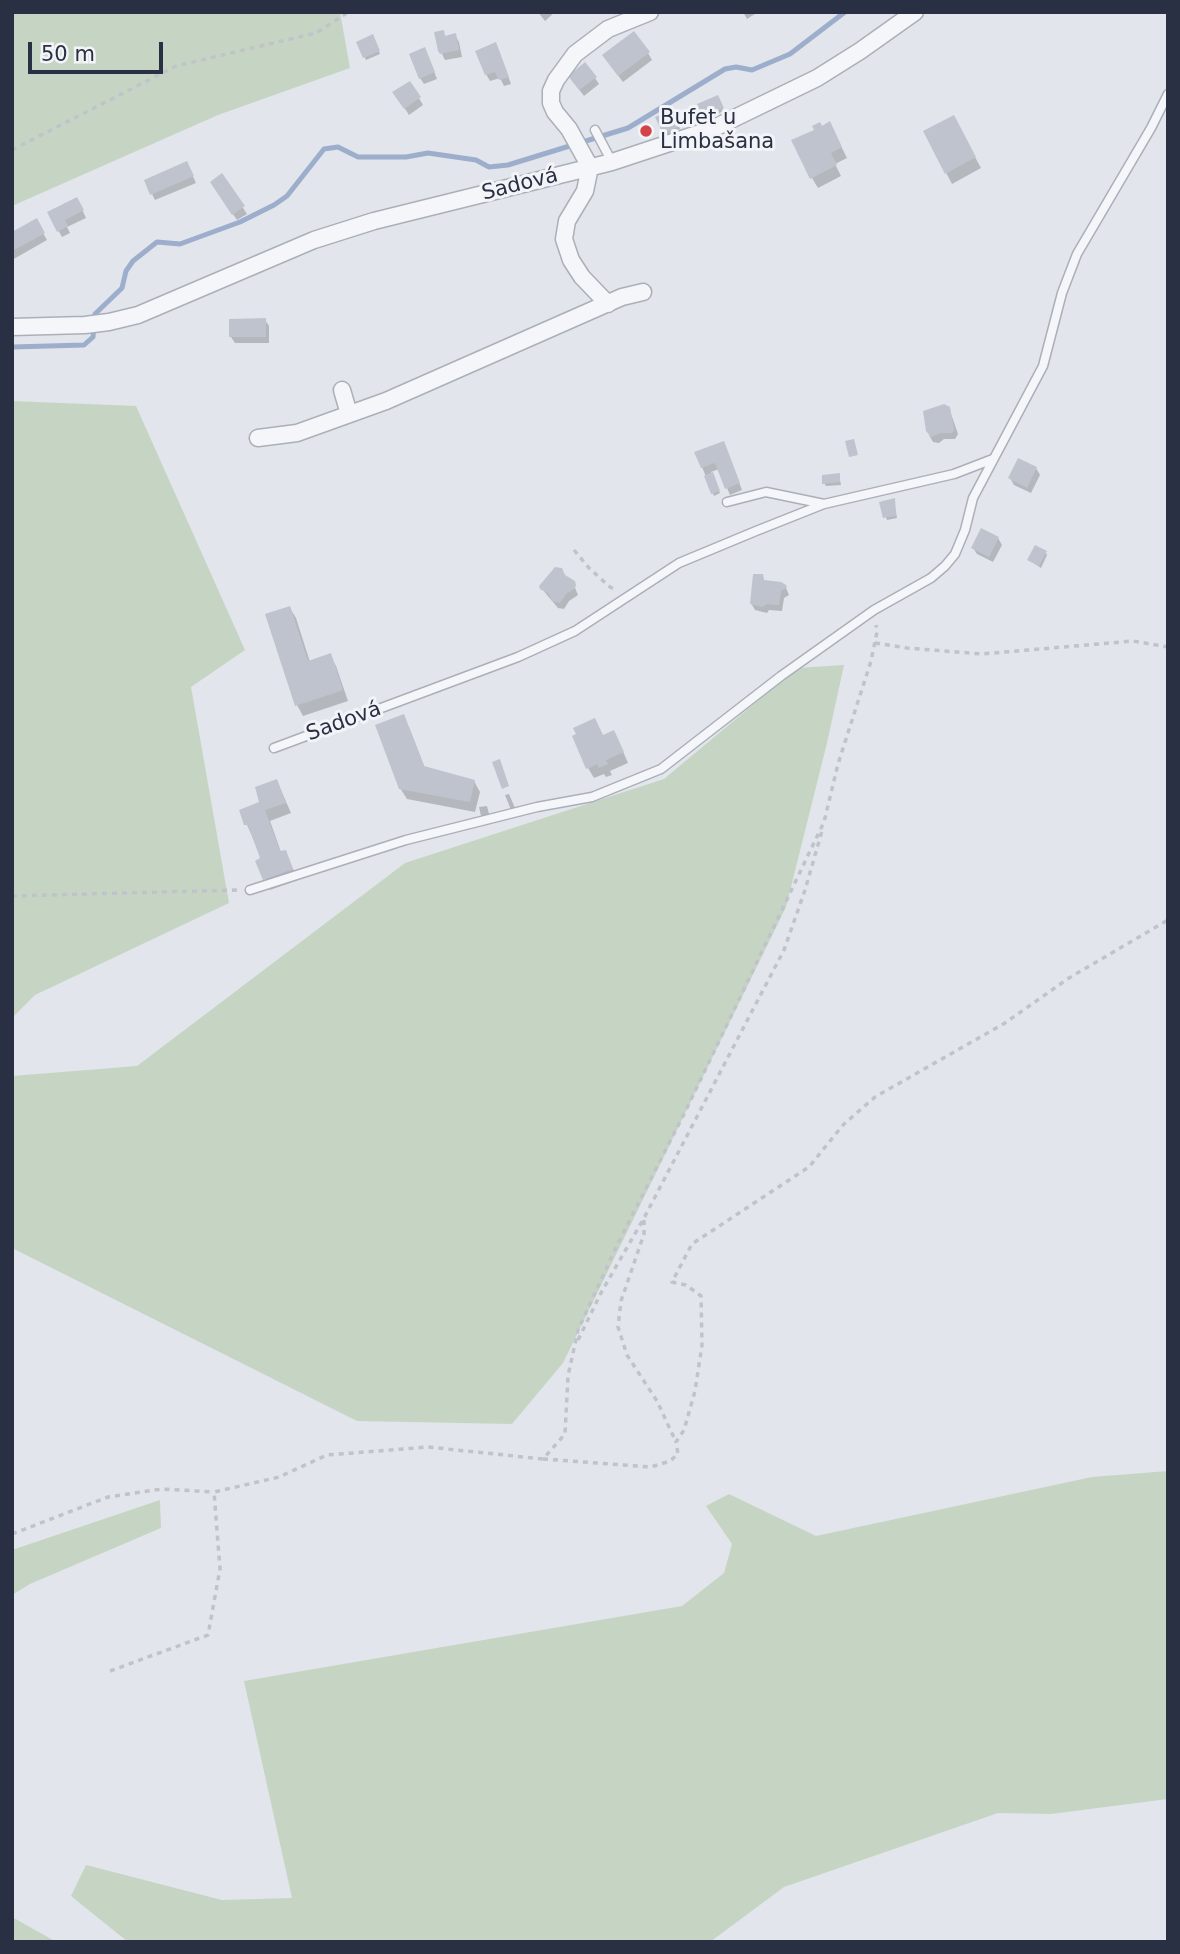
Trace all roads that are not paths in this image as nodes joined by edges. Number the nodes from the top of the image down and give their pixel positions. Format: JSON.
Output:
{"nodes":[{"id":1,"x":915,"y":12,"type":"edge"},
{"id":2,"x":642,"y":13,"type":"edge"},
{"id":3,"x":1168,"y":94,"type":"edge"},
{"id":4,"x":598,"y":136,"type":"dead end"},
{"id":5,"x":612,"y":162,"type":"junction"},
{"id":6,"x":590,"y":167,"type":"junction"},
{"id":7,"x":642,"y":292,"type":"dead end"},
{"id":8,"x":608,"y":304,"type":"junction"},
{"id":9,"x":12,"y":327,"type":"edge"},
{"id":10,"x":342,"y":390,"type":"dead end"},
{"id":11,"x":349,"y":414,"type":"junction"},
{"id":12,"x":258,"y":438,"type":"dead end"},
{"id":13,"x":993,"y":459,"type":"junction"},
{"id":14,"x":727,"y":502,"type":"dead end"},
{"id":15,"x":824,"y":504,"type":"junction"},
{"id":16,"x":274,"y":748,"type":"dead end"},
{"id":17,"x":250,"y":890,"type":"road end"}],
"edges":[{"from":1,"to":5,"type":"street","name":"Sadová"},
{"from":2,"to":6,"type":"street"},
{"from":3,"to":13,"type":"lane"},
{"from":4,"to":5,"type":"lane"},
{"from":5,"to":6,"type":"street","name":"Sadová"},
{"from":6,"to":8,"type":"street"},
{"from":6,"to":9,"type":"street","name":"Sadová"},
{"from":7,"to":8,"type":"street"},
{"from":8,"to":11,"type":"street"},
{"from":10,"to":11,"type":"street"},
{"from":11,"to":12,"type":"street"},
{"from":13,"to":15,"type":"lane","name":"Sadová"},
{"from":13,"to":17,"type":"lane"},
{"from":14,"to":15,"type":"lane"},
{"from":15,"to":16,"type":"lane","name":"Sadová"}]}
